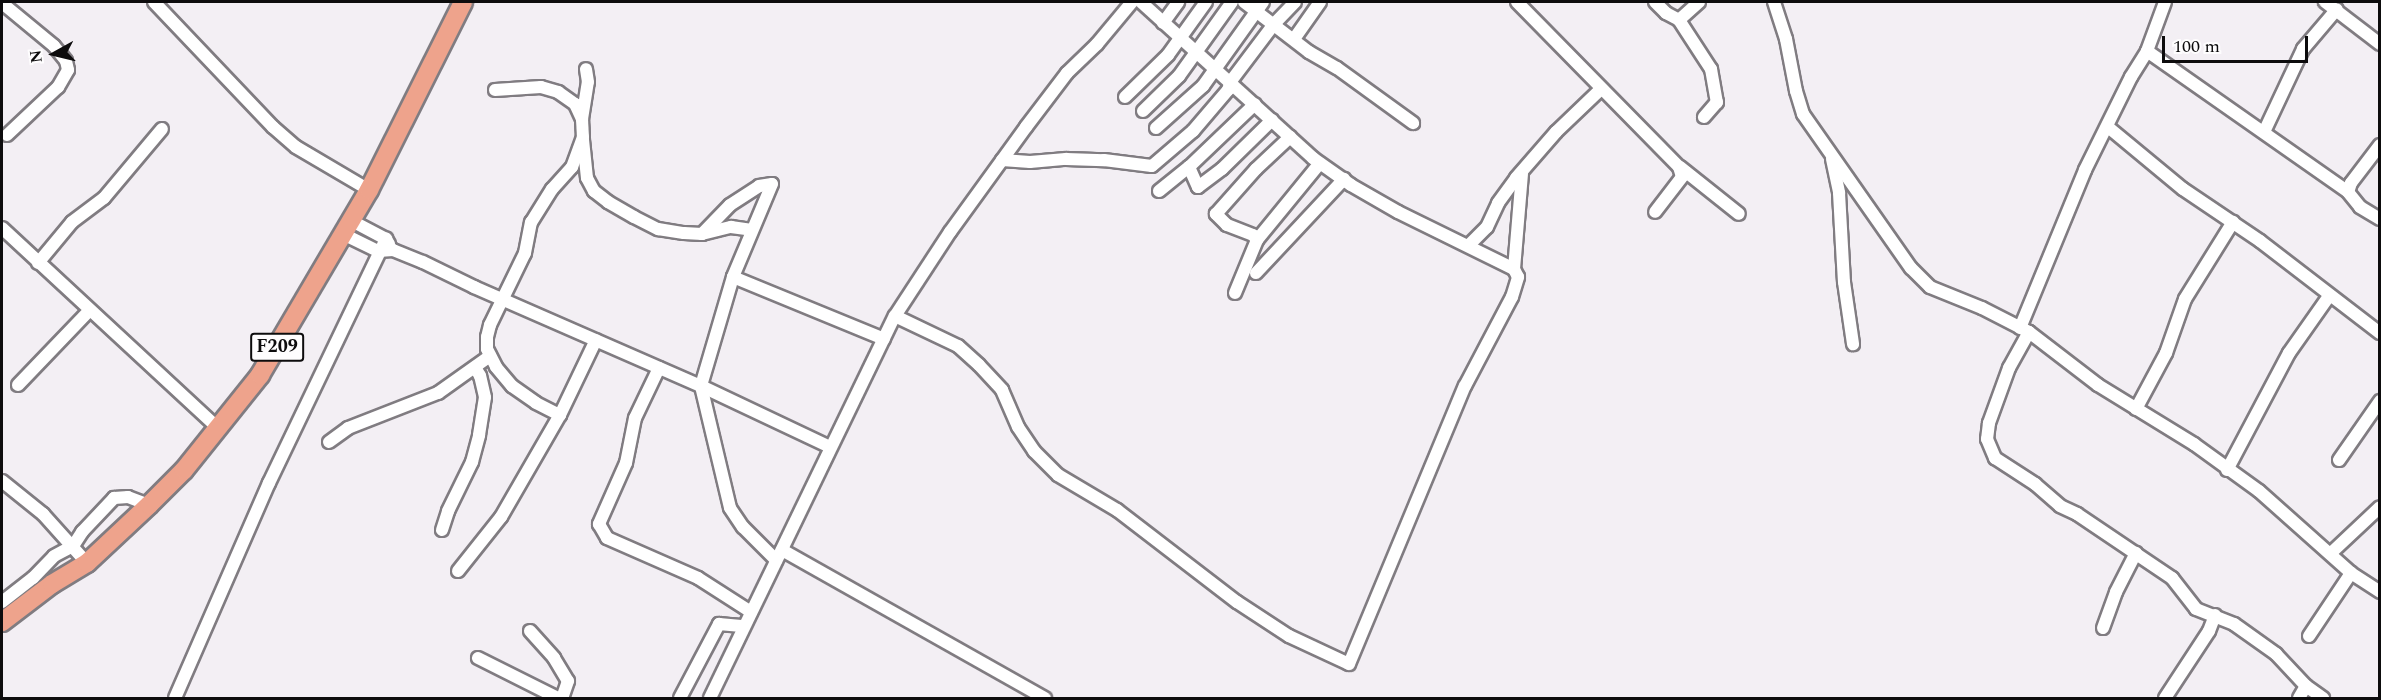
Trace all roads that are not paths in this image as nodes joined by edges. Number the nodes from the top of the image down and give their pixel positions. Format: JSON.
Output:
{"nodes":[{"id":1,"x":154,"y":2,"type":"edge"},
{"id":2,"x":463,"y":2,"type":"edge"},
{"id":3,"x":1132,"y":2,"type":"edge"},
{"id":4,"x":1141,"y":2,"type":"edge"},
{"id":5,"x":1178,"y":2,"type":"edge"},
{"id":6,"x":1206,"y":2,"type":"edge"},
{"id":7,"x":1232,"y":2,"type":"edge"},
{"id":8,"x":1244,"y":2,"type":"edge"},
{"id":9,"x":1294,"y":2,"type":"edge"},
{"id":10,"x":1319,"y":2,"type":"edge"},
{"id":11,"x":1517,"y":2,"type":"edge"},
{"id":12,"x":1655,"y":2,"type":"edge"},
{"id":13,"x":1699,"y":2,"type":"edge"},
{"id":14,"x":1774,"y":2,"type":"edge"},
{"id":15,"x":2165,"y":2,"type":"edge"},
{"id":16,"x":2325,"y":2,"type":"edge"},
{"id":17,"x":2,"y":3,"type":"edge"},
{"id":18,"x":1259,"y":6,"type":"edge"},
{"id":19,"x":2337,"y":9,"type":"junction"},
{"id":20,"x":1679,"y":20,"type":"junction"},
{"id":21,"x":1163,"y":23,"type":"junction"},
{"id":22,"x":1274,"y":24,"type":"junction"},
{"id":23,"x":1180,"y":38,"type":"junction"},
{"id":24,"x":1294,"y":39,"type":"junction"},
{"id":25,"x":2379,"y":44,"type":"edge"},
{"id":26,"x":1196,"y":51,"type":"junction"},
{"id":27,"x":2147,"y":51,"type":"junction"},
{"id":28,"x":586,"y":69,"type":"dead end"},
{"id":29,"x":1216,"y":69,"type":"junction"},
{"id":30,"x":1231,"y":81,"type":"junction"},
{"id":31,"x":495,"y":90,"type":"dead end"},
{"id":32,"x":1601,"y":90,"type":"junction"},
{"id":33,"x":1125,"y":97,"type":"dead end"},
{"id":34,"x":1255,"y":104,"type":"junction"},
{"id":35,"x":1143,"y":111,"type":"dead end"},
{"id":36,"x":1704,"y":117,"type":"dead end"},
{"id":37,"x":582,"y":119,"type":"junction"},
{"id":38,"x":1272,"y":120,"type":"junction"},
{"id":39,"x":1413,"y":123,"type":"dead end"},
{"id":40,"x":2108,"y":127,"type":"junction"},
{"id":41,"x":1156,"y":128,"type":"dead end"},
{"id":42,"x":162,"y":129,"type":"dead end"},
{"id":43,"x":2264,"y":132,"type":"junction"},
{"id":44,"x":7,"y":135,"type":"dead end"},
{"id":45,"x":1290,"y":136,"type":"junction"},
{"id":46,"x":583,"y":137,"type":"junction"},
{"id":47,"x":2379,"y":145,"type":"edge"},
{"id":48,"x":1830,"y":152,"type":"junction"},
{"id":49,"x":1002,"y":160,"type":"junction"},
{"id":50,"x":1320,"y":163,"type":"junction"},
{"id":51,"x":1189,"y":167,"type":"junction"},
{"id":52,"x":1679,"y":167,"type":"junction"},
{"id":53,"x":1522,"y":174,"type":"junction"},
{"id":54,"x":1344,"y":179,"type":"junction"},
{"id":55,"x":369,"y":190,"type":"junction"},
{"id":56,"x":1159,"y":191,"type":"dead end"},
{"id":57,"x":2348,"y":192,"type":"junction"},
{"id":58,"x":1655,"y":212,"type":"dead end"},
{"id":59,"x":1739,"y":214,"type":"dead end"},
{"id":60,"x":2379,"y":219,"type":"edge"},
{"id":61,"x":2233,"y":222,"type":"junction"},
{"id":62,"x":346,"y":227,"type":"junction"},
{"id":63,"x":753,"y":230,"type":"junction"},
{"id":64,"x":702,"y":234,"type":"junction"},
{"id":65,"x":4,"y":235,"type":"edge"},
{"id":66,"x":386,"y":239,"type":"junction"},
{"id":67,"x":1257,"y":240,"type":"junction"},
{"id":68,"x":1469,"y":245,"type":"junction"},
{"id":69,"x":393,"y":250,"type":"junction"},
{"id":70,"x":378,"y":251,"type":"junction"},
{"id":71,"x":38,"y":263,"type":"junction"},
{"id":72,"x":1514,"y":269,"type":"junction"},
{"id":73,"x":1256,"y":273,"type":"dead end"},
{"id":74,"x":733,"y":278,"type":"junction"},
{"id":75,"x":1235,"y":293,"type":"dead end"},
{"id":76,"x":2329,"y":296,"type":"junction"},
{"id":77,"x":502,"y":300,"type":"junction"},
{"id":78,"x":89,"y":311,"type":"junction"},
{"id":79,"x":895,"y":316,"type":"junction"},
{"id":80,"x":2025,"y":330,"type":"junction"},
{"id":81,"x":2379,"y":333,"type":"edge"},
{"id":82,"x":884,"y":339,"type":"junction"},
{"id":83,"x":596,"y":340,"type":"junction"},
{"id":84,"x":1853,"y":344,"type":"dead end"},
{"id":85,"x":490,"y":356,"type":"junction"},
{"id":86,"x":475,"y":367,"type":"junction"},
{"id":87,"x":659,"y":368,"type":"junction"},
{"id":88,"x":18,"y":385,"type":"dead end"},
{"id":89,"x":701,"y":386,"type":"junction"},
{"id":90,"x":2379,"y":401,"type":"edge"},
{"id":91,"x":2136,"y":409,"type":"junction"},
{"id":92,"x":560,"y":415,"type":"junction"},
{"id":93,"x":219,"y":429,"type":"junction"},
{"id":94,"x":329,"y":442,"type":"dead end"},
{"id":95,"x":830,"y":447,"type":"junction"},
{"id":96,"x":2339,"y":460,"type":"dead end"},
{"id":97,"x":2227,"y":470,"type":"junction"},
{"id":98,"x":2,"y":481,"type":"edge"},
{"id":99,"x":149,"y":505,"type":"junction"},
{"id":100,"x":2379,"y":507,"type":"edge"},
{"id":101,"x":442,"y":530,"type":"dead end"},
{"id":102,"x":73,"y":546,"type":"junction"},
{"id":103,"x":2136,"y":553,"type":"junction"},
{"id":104,"x":2331,"y":553,"type":"junction"},
{"id":105,"x":779,"y":555,"type":"junction"},
{"id":106,"x":87,"y":563,"type":"junction"},
{"id":107,"x":458,"y":572,"type":"dead end"},
{"id":108,"x":2351,"y":573,"type":"junction"},
{"id":109,"x":2379,"y":592,"type":"edge"},
{"id":110,"x":2,"y":602,"type":"edge"},
{"id":111,"x":751,"y":612,"type":"junction"},
{"id":112,"x":2215,"y":615,"type":"junction"},
{"id":113,"x":2,"y":622,"type":"edge"},
{"id":114,"x":744,"y":626,"type":"junction"},
{"id":115,"x":2103,"y":628,"type":"dead end"},
{"id":116,"x":530,"y":631,"type":"dead end"},
{"id":117,"x":2309,"y":636,"type":"dead end"},
{"id":118,"x":478,"y":658,"type":"dead end"},
{"id":119,"x":2306,"y":686,"type":"junction"},
{"id":120,"x":174,"y":699,"type":"edge"},
{"id":121,"x":560,"y":699,"type":"edge"},
{"id":122,"x":680,"y":699,"type":"edge"},
{"id":123,"x":710,"y":699,"type":"edge"},
{"id":124,"x":1046,"y":699,"type":"edge"},
{"id":125,"x":2165,"y":699,"type":"edge"},
{"id":126,"x":2299,"y":699,"type":"edge"},
{"id":127,"x":2323,"y":699,"type":"edge"}],
"edges":[{"from":1,"to":55,"type":"street"},
{"from":2,"to":55,"type":"main road","number":"F209"},
{"from":3,"to":49,"type":"street"},
{"from":4,"to":21,"type":"street"},
{"from":5,"to":21,"type":"street"},
{"from":6,"to":23,"type":"street"},
{"from":7,"to":26,"type":"street"},
{"from":8,"to":18,"type":"street"},
{"from":9,"to":22,"type":"street"},
{"from":10,"to":24,"type":"street"},
{"from":11,"to":32,"type":"street"},
{"from":12,"to":20,"type":"street"},
{"from":13,"to":20,"type":"street"},
{"from":14,"to":48,"type":"street"},
{"from":15,"to":27,"type":"street"},
{"from":16,"to":19,"type":"street"},
{"from":17,"to":44,"type":"street"},
{"from":18,"to":22,"type":"street"},
{"from":18,"to":29,"type":"street"},
{"from":19,"to":25,"type":"street"},
{"from":19,"to":43,"type":"street"},
{"from":20,"to":36,"type":"street"},
{"from":21,"to":23,"type":"street"},
{"from":22,"to":24,"type":"street"},
{"from":22,"to":30,"type":"street"},
{"from":23,"to":26,"type":"street"},
{"from":23,"to":33,"type":"street"},
{"from":24,"to":39,"type":"street"},
{"from":26,"to":29,"type":"street"},
{"from":26,"to":35,"type":"street"},
{"from":27,"to":40,"type":"street"},
{"from":27,"to":43,"type":"street"},
{"from":28,"to":37,"type":"street"},
{"from":29,"to":30,"type":"street"},
{"from":29,"to":41,"type":"street"},
{"from":30,"to":34,"type":"street"},
{"from":30,"to":49,"type":"street"},
{"from":31,"to":37,"type":"street"},
{"from":32,"to":52,"type":"street"},
{"from":32,"to":53,"type":"street"},
{"from":34,"to":38,"type":"street"},
{"from":34,"to":51,"type":"street"},
{"from":37,"to":46,"type":"street"},
{"from":38,"to":45,"type":"street"},
{"from":38,"to":51,"type":"street"},
{"from":40,"to":61,"type":"street"},
{"from":40,"to":80,"type":"street"},
{"from":42,"to":71,"type":"street"},
{"from":43,"to":57,"type":"street"},
{"from":45,"to":50,"type":"street"},
{"from":45,"to":67,"type":"street"},
{"from":46,"to":64,"type":"street"},
{"from":46,"to":77,"type":"street"},
{"from":47,"to":57,"type":"street"},
{"from":48,"to":80,"type":"street"},
{"from":48,"to":84,"type":"street"},
{"from":49,"to":79,"type":"street"},
{"from":50,"to":54,"type":"street"},
{"from":50,"to":67,"type":"street"},
{"from":51,"to":56,"type":"street"},
{"from":52,"to":58,"type":"street"},
{"from":52,"to":59,"type":"street"},
{"from":53,"to":68,"type":"street"},
{"from":53,"to":72,"type":"street"},
{"from":54,"to":68,"type":"street"},
{"from":54,"to":73,"type":"street"},
{"from":55,"to":62,"type":"main road","number":"F209"},
{"from":57,"to":60,"type":"street"},
{"from":61,"to":76,"type":"street"},
{"from":61,"to":91,"type":"street"},
{"from":62,"to":66,"type":"street"},
{"from":62,"to":70,"type":"street"},
{"from":62,"to":93,"type":"main road","number":"F209"},
{"from":63,"to":64,"type":"street"},
{"from":63,"to":64,"type":"street"},
{"from":63,"to":74,"type":"street"},
{"from":65,"to":71,"type":"street"},
{"from":66,"to":69,"type":"street"},
{"from":66,"to":70,"type":"street"},
{"from":67,"to":75,"type":"street"},
{"from":68,"to":72,"type":"street"},
{"from":69,"to":70,"type":"street"},
{"from":69,"to":77,"type":"street"},
{"from":70,"to":120,"type":"street"},
{"from":71,"to":78,"type":"street"},
{"from":72,"to":79,"type":"street"},
{"from":74,"to":82,"type":"street"},
{"from":74,"to":89,"type":"street"},
{"from":76,"to":81,"type":"street"},
{"from":76,"to":97,"type":"street"},
{"from":77,"to":83,"type":"street"},
{"from":77,"to":85,"type":"street"},
{"from":78,"to":88,"type":"street"},
{"from":78,"to":93,"type":"street"},
{"from":79,"to":82,"type":"street"},
{"from":80,"to":91,"type":"street"},
{"from":80,"to":103,"type":"street"},
{"from":82,"to":95,"type":"street"},
{"from":83,"to":87,"type":"street"},
{"from":83,"to":92,"type":"street"},
{"from":85,"to":86,"type":"street"},
{"from":85,"to":92,"type":"street"},
{"from":86,"to":94,"type":"street"},
{"from":86,"to":101,"type":"street"},
{"from":87,"to":89,"type":"street"},
{"from":87,"to":111,"type":"street"},
{"from":89,"to":95,"type":"street"},
{"from":89,"to":105,"type":"street"},
{"from":90,"to":96,"type":"street"},
{"from":91,"to":97,"type":"street"},
{"from":92,"to":107,"type":"street"},
{"from":93,"to":99,"type":"main road","number":"F209"},
{"from":95,"to":105,"type":"street"},
{"from":97,"to":104,"type":"street"},
{"from":98,"to":102,"type":"street"},
{"from":99,"to":102,"type":"street"},
{"from":99,"to":106,"type":"main road","number":"F209"},
{"from":100,"to":104,"type":"street"},
{"from":102,"to":106,"type":"street"},
{"from":102,"to":110,"type":"street"},
{"from":103,"to":112,"type":"street"},
{"from":103,"to":115,"type":"street"},
{"from":104,"to":108,"type":"street"},
{"from":105,"to":111,"type":"street"},
{"from":105,"to":124,"type":"street"},
{"from":106,"to":113,"type":"main road","number":"F209"},
{"from":108,"to":109,"type":"street"},
{"from":108,"to":117,"type":"street"},
{"from":111,"to":114,"type":"street"},
{"from":112,"to":119,"type":"street"},
{"from":112,"to":125,"type":"street"},
{"from":114,"to":122,"type":"street"},
{"from":114,"to":123,"type":"street"},
{"from":116,"to":121,"type":"street"},
{"from":118,"to":121,"type":"street"},
{"from":119,"to":126,"type":"street"},
{"from":119,"to":127,"type":"street"}]}
